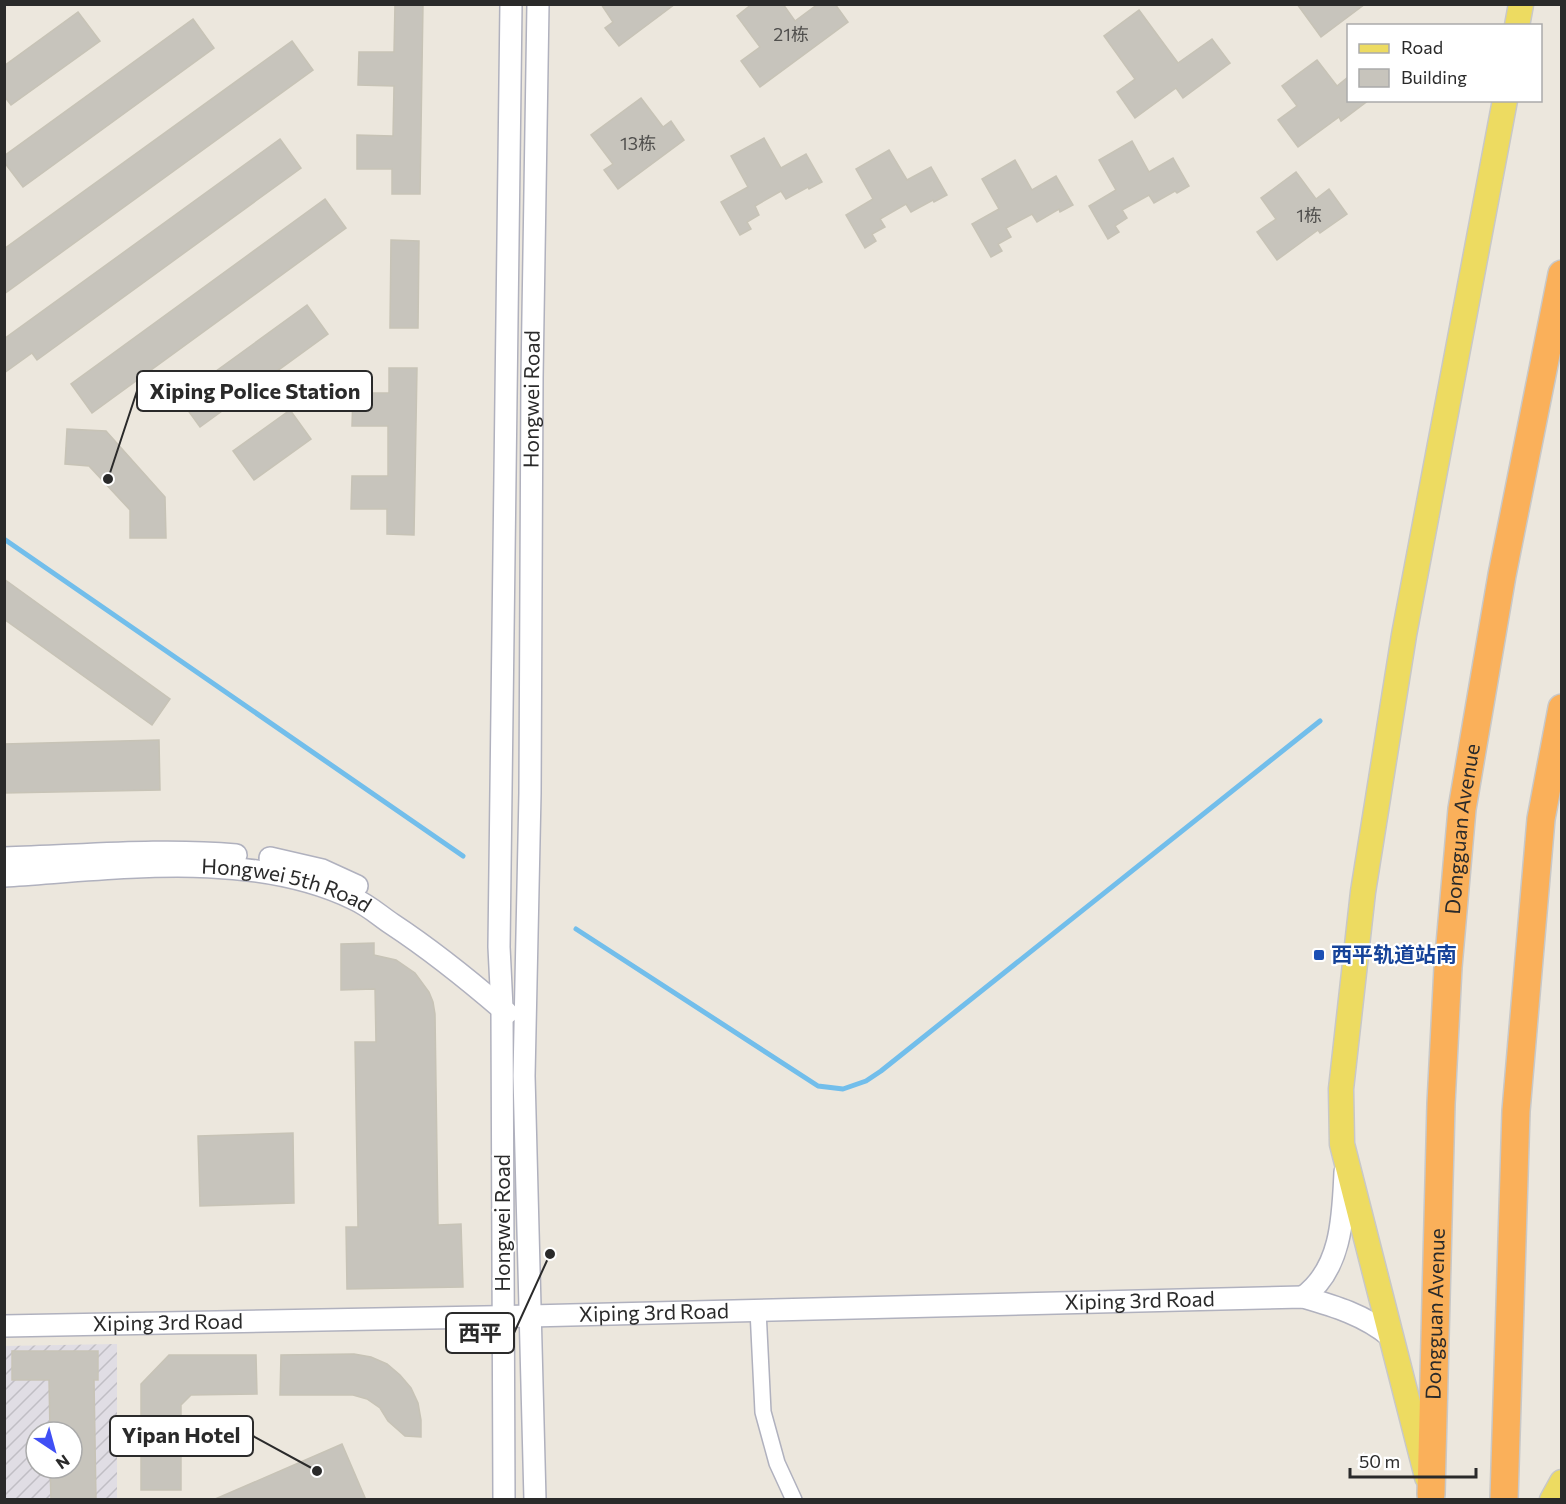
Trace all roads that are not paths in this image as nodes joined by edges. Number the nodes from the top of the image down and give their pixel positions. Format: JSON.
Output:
{"nodes":[{"id":1,"x":511,"y":4,"type":"edge"},
{"id":2,"x":538,"y":4,"type":"edge"},
{"id":3,"x":1521,"y":4,"type":"edge"},
{"id":4,"x":1517,"y":24,"type":"edge"},
{"id":5,"x":1505,"y":102,"type":"edge"},
{"id":6,"x":1562,"y":274,"type":"edge"},
{"id":7,"x":1562,"y":708,"type":"edge"},
{"id":8,"x":4,"y":858,"type":"edge"},
{"id":9,"x":4,"y":876,"type":"edge"},
{"id":10,"x":502,"y":999,"type":"junction"},
{"id":11,"x":525,"y":1020,"type":"junction"},
{"id":12,"x":1346,"y":1161,"type":"junction"},
{"id":13,"x":1303,"y":1297,"type":"junction"},
{"id":14,"x":758,"y":1310,"type":"junction"},
{"id":15,"x":503,"y":1316,"type":"junction"},
{"id":16,"x":530,"y":1316,"type":"junction"},
{"id":17,"x":4,"y":1326,"type":"edge"},
{"id":18,"x":1391,"y":1337,"type":"junction"},
{"id":19,"x":1562,"y":1482,"type":"edge"},
{"id":20,"x":1431,"y":1497,"type":"edge"},
{"id":21,"x":504,"y":1500,"type":"edge"},
{"id":22,"x":535,"y":1500,"type":"edge"},
{"id":23,"x":794,"y":1500,"type":"edge"},
{"id":24,"x":1504,"y":1500,"type":"edge"},
{"id":25,"x":1552,"y":1500,"type":"edge"}],
"edges":[{"from":1,"to":10,"type":"street","name":"Hongwei Road"},
{"from":2,"to":11,"type":"street","name":"Hongwei Road"},
{"from":3,"to":4,"type":"main road"},
{"from":5,"to":12,"type":"main road"},
{"from":6,"to":20,"type":"highway","name":"Dongguan Avenue"},
{"from":7,"to":24,"type":"highway"},
{"from":8,"to":10,"type":"street","name":"Hongwei 5th Road"},
{"from":9,"to":10,"type":"street","name":"Hongwei 5th Road"},
{"from":10,"to":11,"type":"street","name":"Hongwei 5th Road"},
{"from":10,"to":15,"type":"street","name":"Hongwei Road"},
{"from":11,"to":16,"type":"street","name":"Hongwei Road"},
{"from":12,"to":13,"type":"street"},
{"from":12,"to":18,"type":"main road"},
{"from":13,"to":14,"type":"street","name":"Xiping 3rd Road"},
{"from":13,"to":18,"type":"street","name":"Xiping 3rd Road"},
{"from":14,"to":16,"type":"street","name":"Xiping 3rd Road"},
{"from":14,"to":23,"type":"street"},
{"from":15,"to":16,"type":"street","name":"Xiping 3rd Road"},
{"from":15,"to":17,"type":"street","name":"Xiping 3rd Road"},
{"from":15,"to":21,"type":"street","name":"Hongwei Road"},
{"from":16,"to":22,"type":"street","name":"Hongwei Road"},
{"from":18,"to":20,"type":"main road"},
{"from":19,"to":25,"type":"main road"}]}
